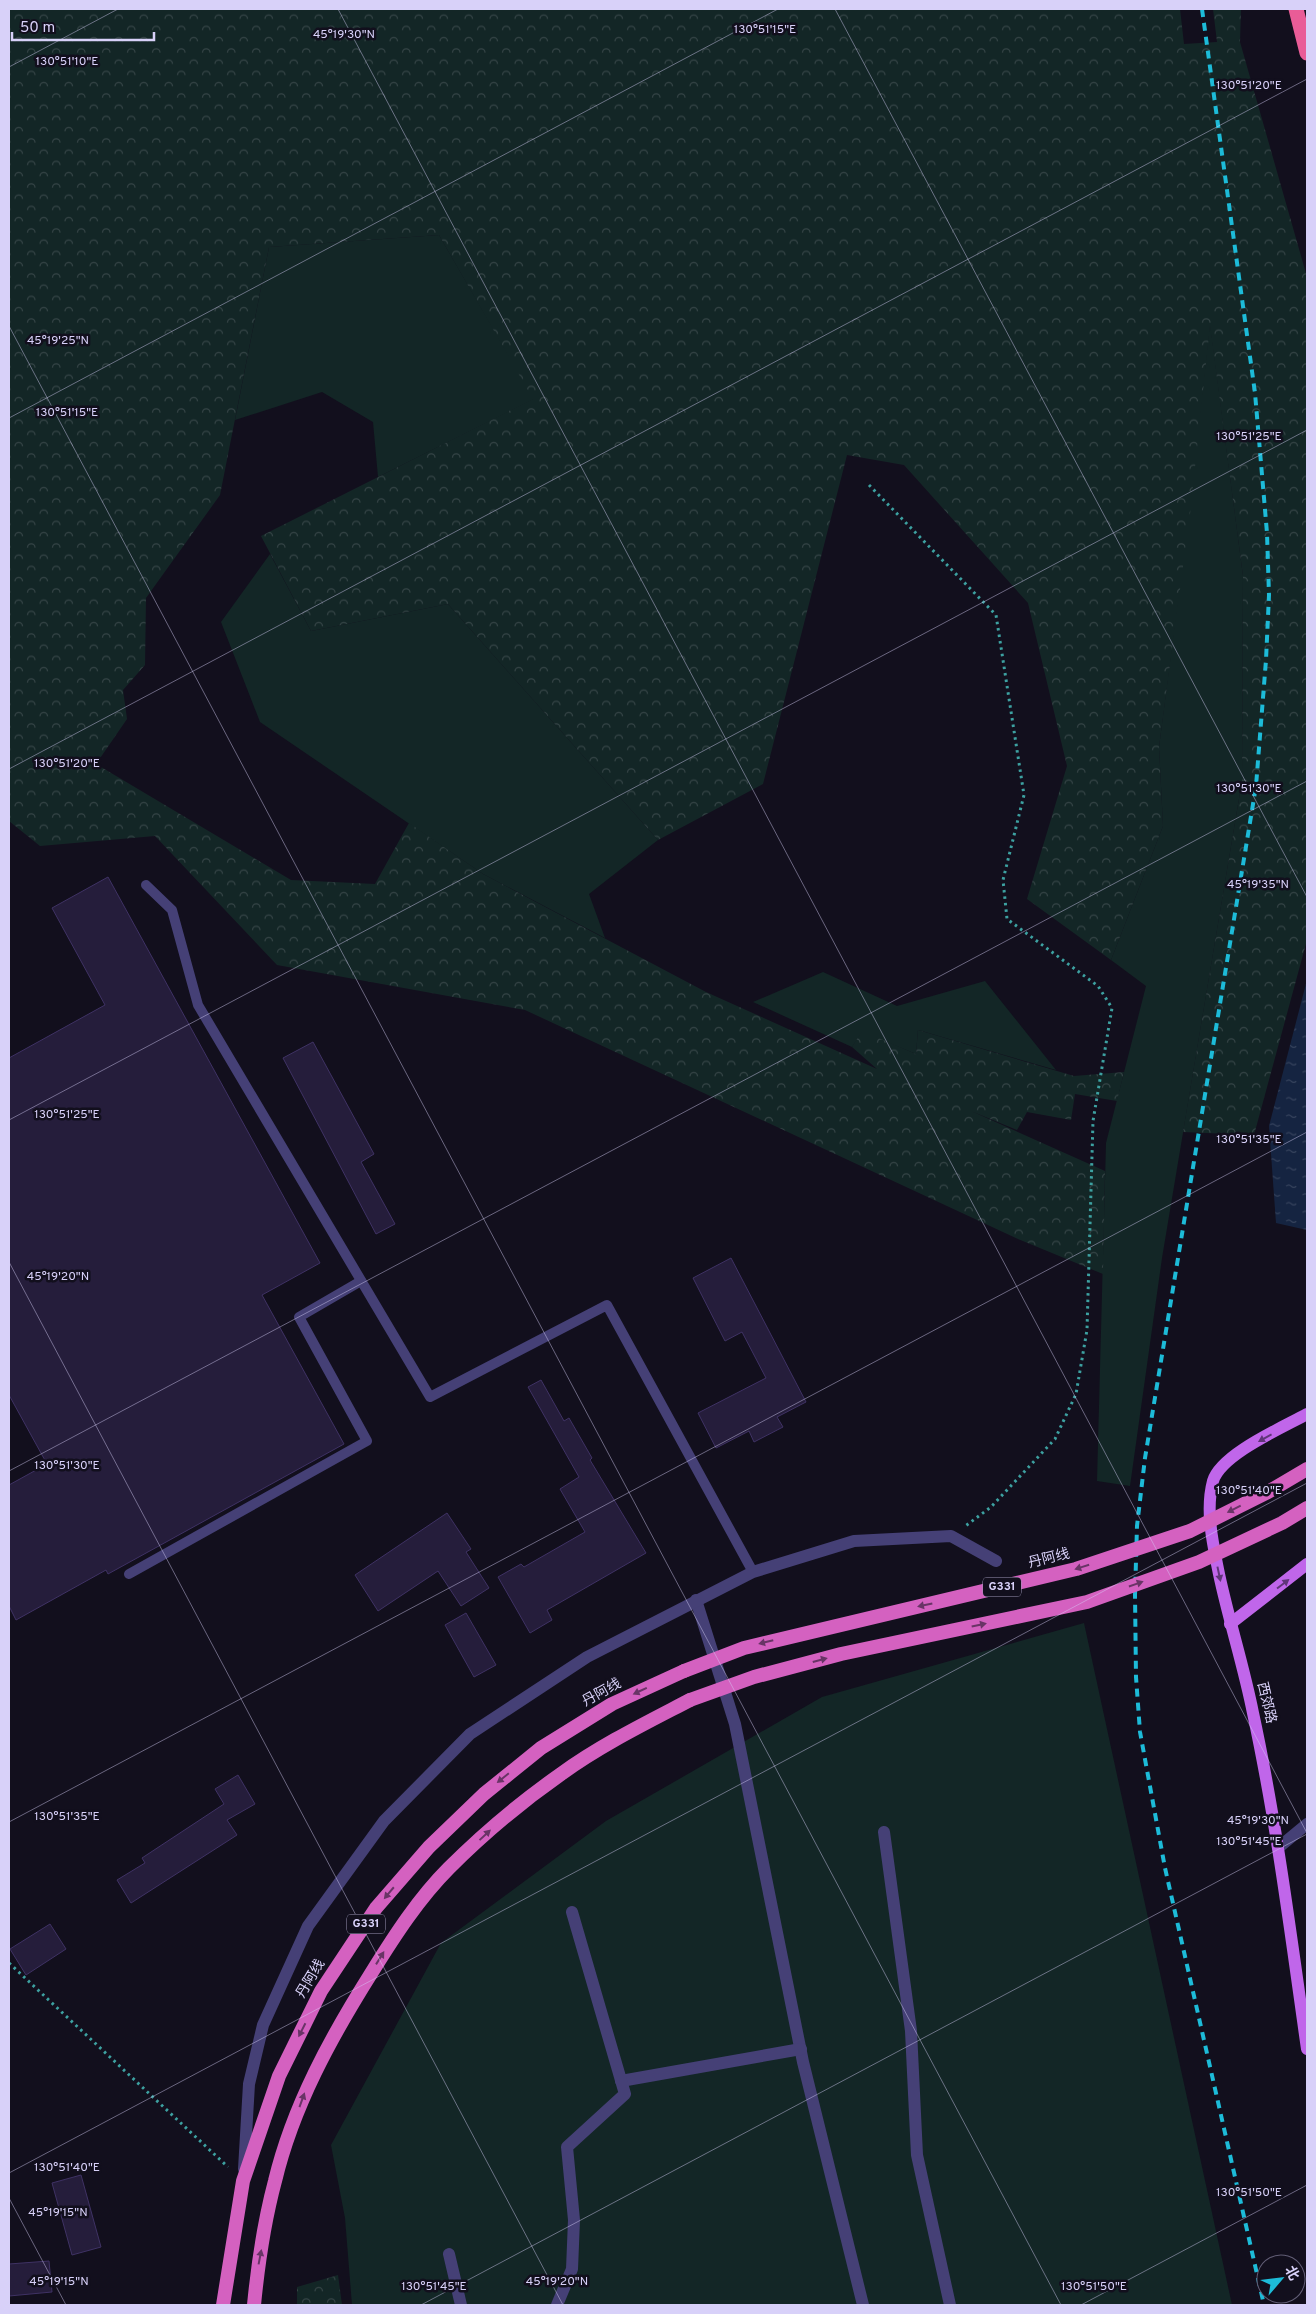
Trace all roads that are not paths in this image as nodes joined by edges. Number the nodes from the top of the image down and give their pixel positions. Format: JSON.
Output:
{"nodes":[{"id":1,"x":1296,"y":9,"type":"edge"},
{"id":2,"x":1307,"y":54,"type":"edge"},
{"id":3,"x":146,"y":886,"type":"dead end"},
{"id":4,"x":361,"y":1281,"type":"junction"},
{"id":5,"x":1307,"y":1414,"type":"edge"},
{"id":6,"x":1307,"y":1469,"type":"edge"},
{"id":7,"x":1307,"y":1508,"type":"edge"},
{"id":8,"x":996,"y":1560,"type":"dead end"},
{"id":9,"x":1307,"y":1564,"type":"edge"},
{"id":10,"x":753,"y":1572,"type":"junction"},
{"id":11,"x":129,"y":1574,"type":"dead end"},
{"id":12,"x":696,"y":1600,"type":"junction"},
{"id":13,"x":1230,"y":1624,"type":"junction"},
{"id":14,"x":1307,"y":1824,"type":"edge"},
{"id":15,"x":884,"y":1832,"type":"dead end"},
{"id":16,"x":1278,"y":1848,"type":"junction"},
{"id":17,"x":572,"y":1912,"type":"dead end"},
{"id":18,"x":800,"y":2049,"type":"junction"},
{"id":19,"x":1307,"y":2049,"type":"edge"},
{"id":20,"x":621,"y":2081,"type":"junction"},
{"id":21,"x":244,"y":2181,"type":"junction"},
{"id":22,"x":449,"y":2254,"type":"dead end"},
{"id":23,"x":223,"y":2305,"type":"edge"},
{"id":24,"x":254,"y":2305,"type":"edge"},
{"id":25,"x":462,"y":2305,"type":"edge"},
{"id":26,"x":557,"y":2305,"type":"edge"},
{"id":27,"x":863,"y":2305,"type":"edge"},
{"id":28,"x":950,"y":2305,"type":"edge"}],
"edges":[{"from":1,"to":2,"type":"highway"},
{"from":3,"to":4,"type":"lane"},
{"from":4,"to":10,"type":"lane"},
{"from":4,"to":11,"type":"lane"},
{"from":5,"to":13,"type":"main road","name":"西郊路","one_way":true},
{"from":6,"to":21,"type":"highway","name":"丹阿线","number":"G331","one_way":true,"bridge":true},
{"from":24,"to":7,"type":"highway","number":"G331","one_way":true,"bridge":true},
{"from":8,"to":10,"type":"street"},
{"from":13,"to":9,"type":"main road","one_way":true},
{"from":10,"to":12,"type":"street"},
{"from":12,"to":18,"type":"street"},
{"from":12,"to":21,"type":"street"},
{"from":13,"to":16,"type":"main road","name":"西郊路"},
{"from":14,"to":16,"type":"street"},
{"from":15,"to":28,"type":"street"},
{"from":16,"to":19,"type":"main road","name":"西郊路"},
{"from":17,"to":20,"type":"street"},
{"from":18,"to":20,"type":"street"},
{"from":18,"to":27,"type":"street"},
{"from":20,"to":26,"type":"street"},
{"from":21,"to":23,"type":"highway","name":"丹阿线","number":"G331"},
{"from":22,"to":25,"type":"street"}]}
